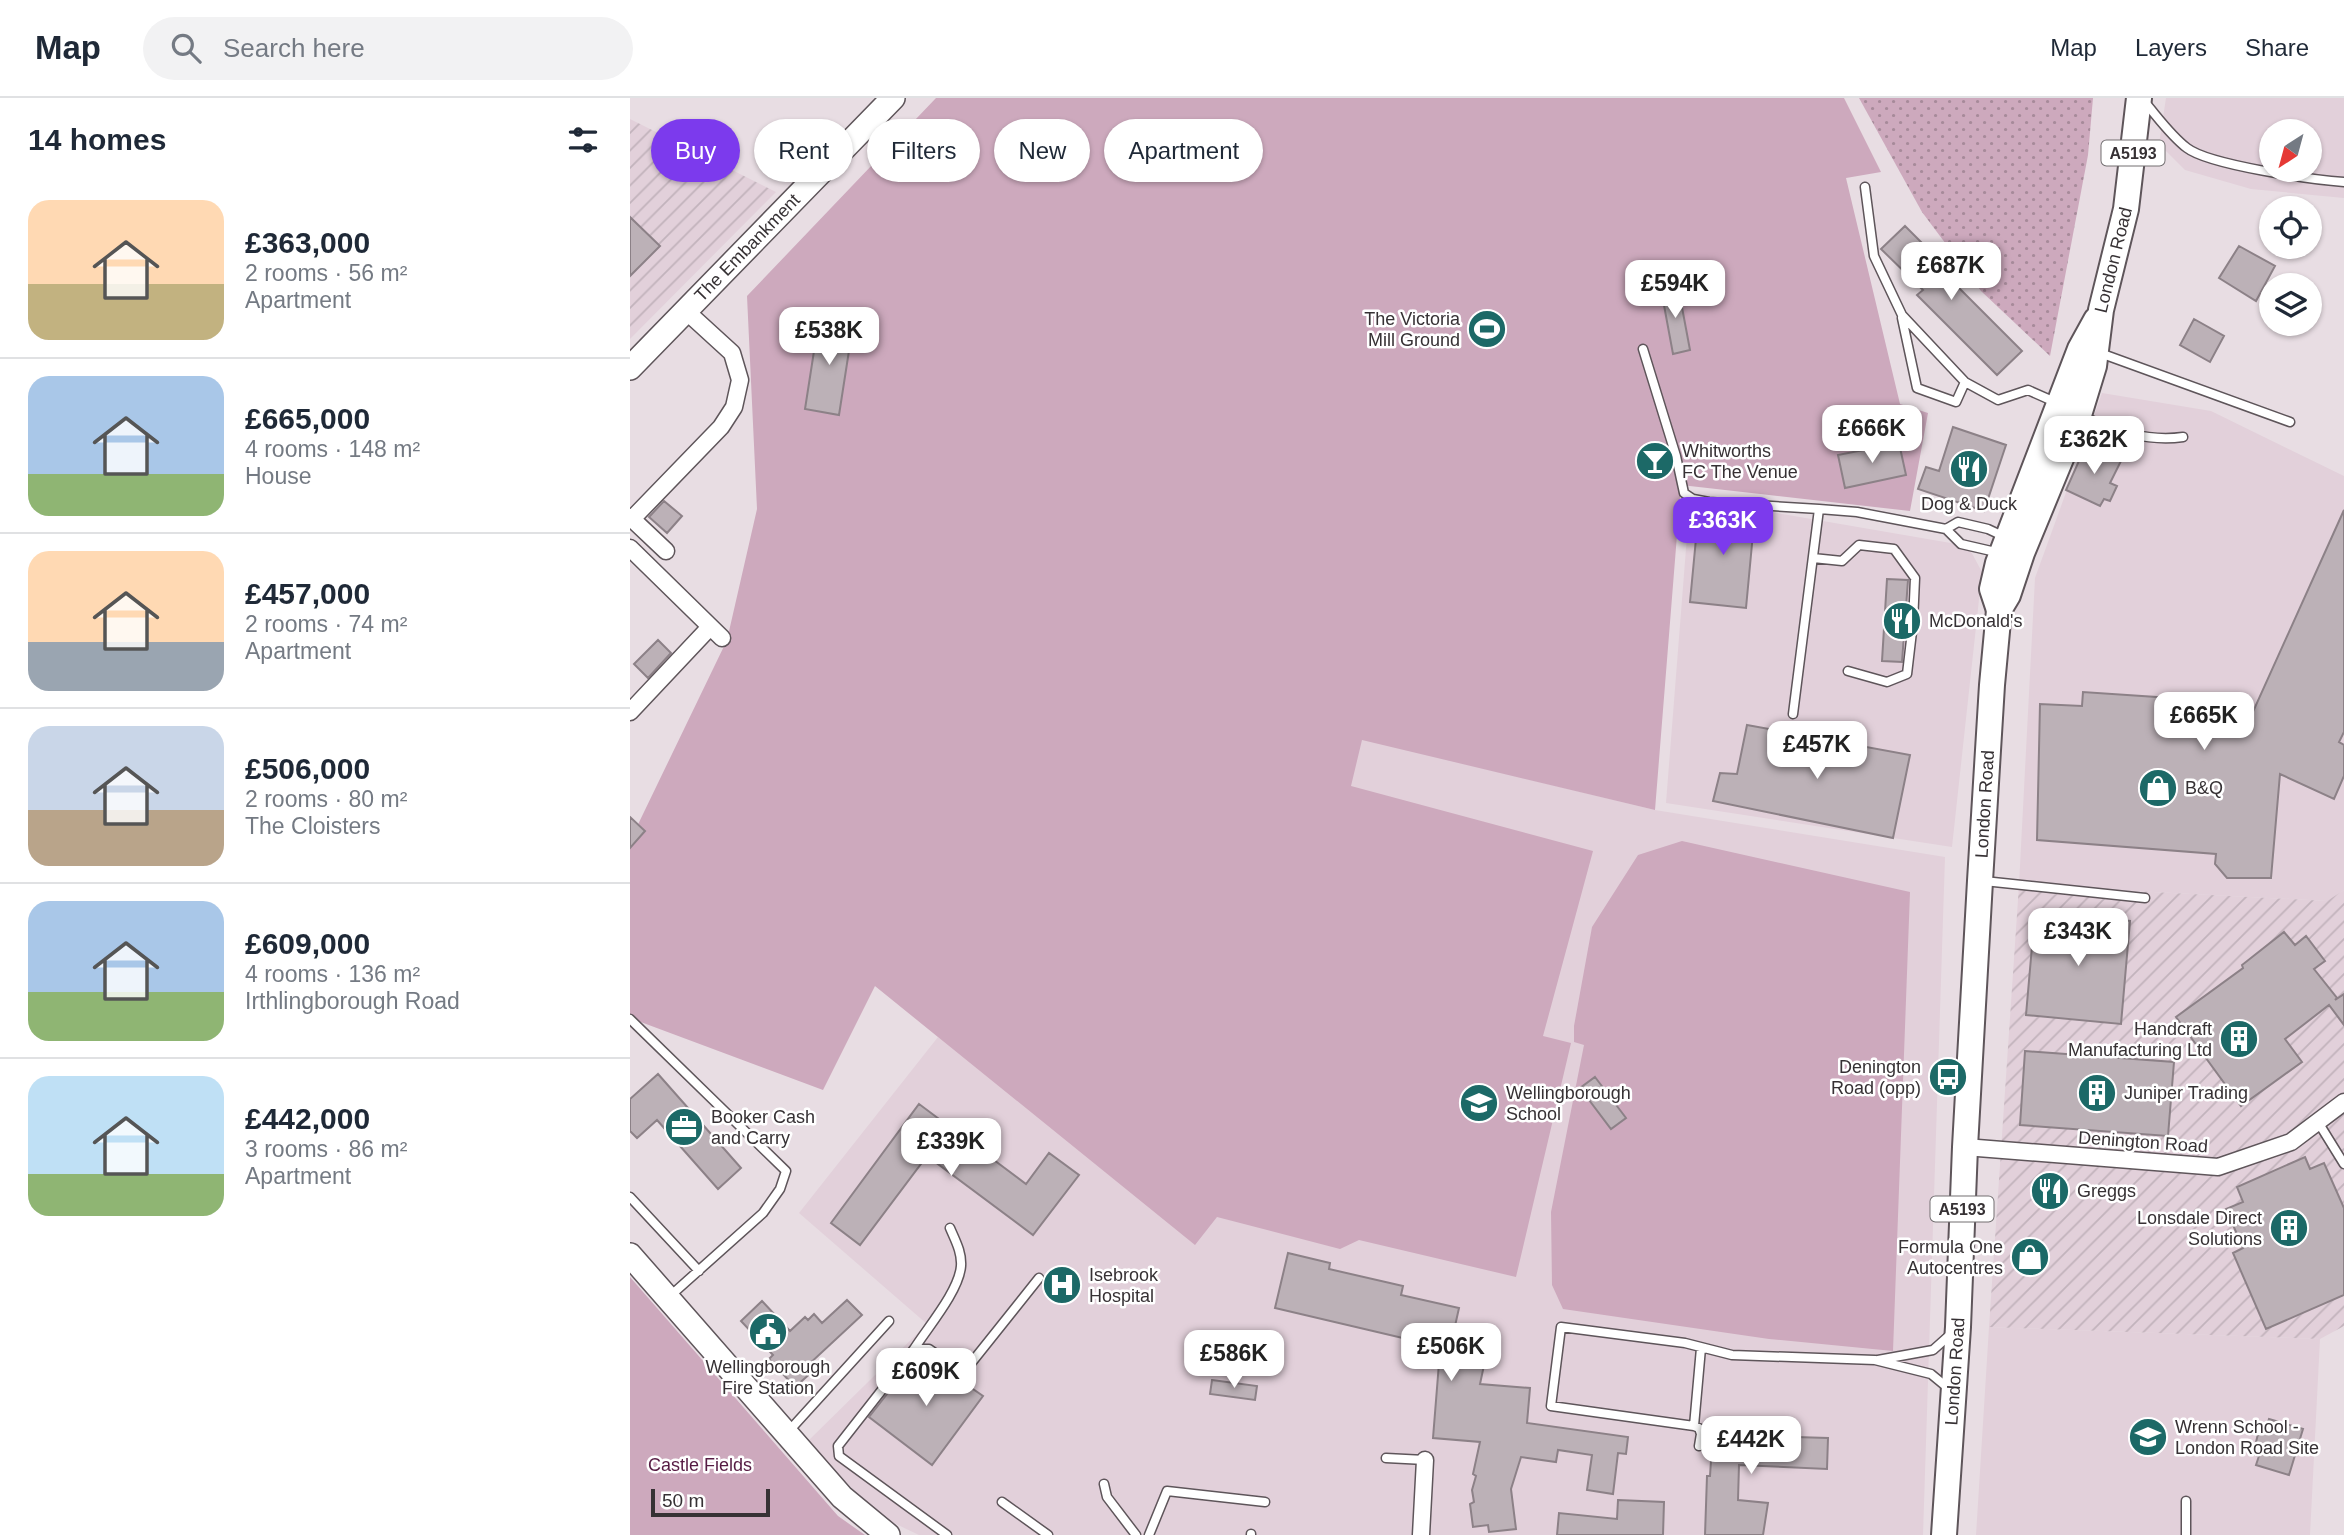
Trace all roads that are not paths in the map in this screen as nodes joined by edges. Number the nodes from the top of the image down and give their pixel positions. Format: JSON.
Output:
{"nodes":[{"id":1,"x":893,"y":98,"type":"edge"},
{"id":2,"x":2140,"y":98,"type":"edge"},
{"id":3,"x":2344,"y":182,"type":"edge"},
{"id":4,"x":1865,"y":187,"type":"dead end"},
{"id":5,"x":2101,"y":310,"type":"junction"},
{"id":6,"x":686,"y":311,"type":"junction"},
{"id":7,"x":1902,"y":315,"type":"junction"},
{"id":8,"x":1643,"y":349,"type":"dead end"},
{"id":9,"x":2098,"y":352,"type":"junction"},
{"id":10,"x":630,"y":368,"type":"edge"},
{"id":11,"x":1965,"y":382,"type":"junction"},
{"id":12,"x":2069,"y":410,"type":"junction"},
{"id":13,"x":2290,"y":422,"type":"dead end"},
{"id":14,"x":2183,"y":437,"type":"dead end"},
{"id":15,"x":1819,"y":509,"type":"junction"},
{"id":16,"x":631,"y":518,"type":"edge"},
{"id":17,"x":1946,"y":529,"type":"junction"},
{"id":18,"x":630,"y":548,"type":"edge"},
{"id":19,"x":2010,"y":548,"type":"junction"},
{"id":20,"x":666,"y":551,"type":"dead end"},
{"id":21,"x":1813,"y":558,"type":"junction"},
{"id":22,"x":1848,"y":671,"type":"dead end"},
{"id":23,"x":630,"y":712,"type":"edge"},
{"id":24,"x":1793,"y":714,"type":"dead end"},
{"id":25,"x":1980,"y":881,"type":"junction"},
{"id":26,"x":2145,"y":898,"type":"dead end"},
{"id":27,"x":630,"y":1019,"type":"edge"},
{"id":28,"x":2344,"y":1102,"type":"edge"},
{"id":29,"x":2318,"y":1122,"type":"junction"},
{"id":30,"x":1965,"y":1147,"type":"junction"},
{"id":31,"x":2344,"y":1164,"type":"edge"},
{"id":32,"x":630,"y":1197,"type":"edge"},
{"id":33,"x":950,"y":1228,"type":"dead end"},
{"id":34,"x":630,"y":1255,"type":"edge"},
{"id":35,"x":699,"y":1270,"type":"junction"},
{"id":36,"x":1039,"y":1278,"type":"dead end"},
{"id":37,"x":667,"y":1298,"type":"junction"},
{"id":38,"x":889,"y":1321,"type":"dead end"},
{"id":39,"x":1958,"y":1327,"type":"junction"},
{"id":40,"x":1701,"y":1348,"type":"junction"},
{"id":41,"x":914,"y":1349,"type":"junction"},
{"id":42,"x":1875,"y":1360,"type":"junction"},
{"id":43,"x":1954,"y":1395,"type":"junction"},
{"id":44,"x":1693,"y":1426,"type":"junction"},
{"id":45,"x":786,"y":1434,"type":"junction"},
{"id":46,"x":1699,"y":1446,"type":"dead end"},
{"id":47,"x":1386,"y":1458,"type":"dead end"},
{"id":48,"x":1425,"y":1460,"type":"joint"},
{"id":49,"x":1104,"y":1484,"type":"dead end"},
{"id":50,"x":2186,"y":1501,"type":"dead end"},
{"id":51,"x":1002,"y":1502,"type":"dead end"},
{"id":52,"x":1265,"y":1502,"type":"dead end"},
{"id":53,"x":888,"y":1535,"type":"edge"},
{"id":54,"x":947,"y":1535,"type":"edge"},
{"id":55,"x":1048,"y":1535,"type":"edge"},
{"id":56,"x":1136,"y":1535,"type":"edge"},
{"id":57,"x":1149,"y":1535,"type":"edge"},
{"id":58,"x":1421,"y":1535,"type":"edge"},
{"id":59,"x":1944,"y":1535,"type":"edge"},
{"id":60,"x":2186,"y":1535,"type":"edge"}],
"edges":[{"from":1,"to":6,"type":"main road","name":"The Embankment"},
{"from":2,"to":3,"type":"lane"},
{"from":2,"to":5,"type":"main road","name":"London Road","number":"A5193"},
{"from":4,"to":7,"type":"lane"},
{"from":5,"to":9,"type":"main road","name":"London Road","number":"A5193"},
{"from":5,"to":12,"type":"main road"},
{"from":6,"to":10,"type":"main road","name":"The Embankment"},
{"from":6,"to":16,"type":"street"},
{"from":7,"to":11,"type":"lane"},
{"from":7,"to":11,"type":"lane"},
{"from":8,"to":15,"type":"lane"},
{"from":9,"to":12,"type":"main road","name":"London Road","number":"A5193"},
{"from":9,"to":13,"type":"lane"},
{"from":11,"to":12,"type":"lane"},
{"from":12,"to":14,"type":"lane"},
{"from":12,"to":19,"type":"main road","name":"London Road","number":"A5193"},
{"from":15,"to":17,"type":"lane"},
{"from":15,"to":21,"type":"lane"},
{"from":16,"to":20,"type":"street"},
{"from":17,"to":19,"type":"lane"},
{"from":17,"to":19,"type":"lane"},
{"from":18,"to":23,"type":"street"},
{"from":19,"to":25,"type":"main road","name":"London Road","number":"A5193"},
{"from":21,"to":22,"type":"lane"},
{"from":21,"to":24,"type":"lane"},
{"from":25,"to":26,"type":"lane"},
{"from":25,"to":30,"type":"main road","name":"London Road","number":"A5193"},
{"from":27,"to":35,"type":"lane"},
{"from":28,"to":29,"type":"street","name":"Denington Road"},
{"from":29,"to":30,"type":"street","name":"Denington Road"},
{"from":29,"to":31,"type":"lane"},
{"from":30,"to":39,"type":"main road","name":"London Road","number":"A5193"},
{"from":32,"to":35,"type":"lane"},
{"from":33,"to":41,"type":"lane"},
{"from":34,"to":37,"type":"main road"},
{"from":35,"to":37,"type":"lane"},
{"from":36,"to":41,"type":"lane"},
{"from":37,"to":45,"type":"main road"},
{"from":38,"to":45,"type":"lane"},
{"from":39,"to":42,"type":"lane"},
{"from":39,"to":43,"type":"main road","name":"London Road","number":"A5193"},
{"from":40,"to":42,"type":"lane"},
{"from":40,"to":44,"type":"lane"},
{"from":40,"to":44,"type":"lane"},
{"from":41,"to":54,"type":"lane"},
{"from":42,"to":43,"type":"lane"},
{"from":43,"to":59,"type":"main road","name":"London Road","number":"A5193"},
{"from":44,"to":46,"type":"lane"},
{"from":45,"to":53,"type":"main road"},
{"from":47,"to":48,"type":"lane"},
{"from":48,"to":58,"type":"street"},
{"from":49,"to":56,"type":"lane"},
{"from":50,"to":60,"type":"lane"},
{"from":51,"to":55,"type":"lane"},
{"from":52,"to":57,"type":"lane"}]}
